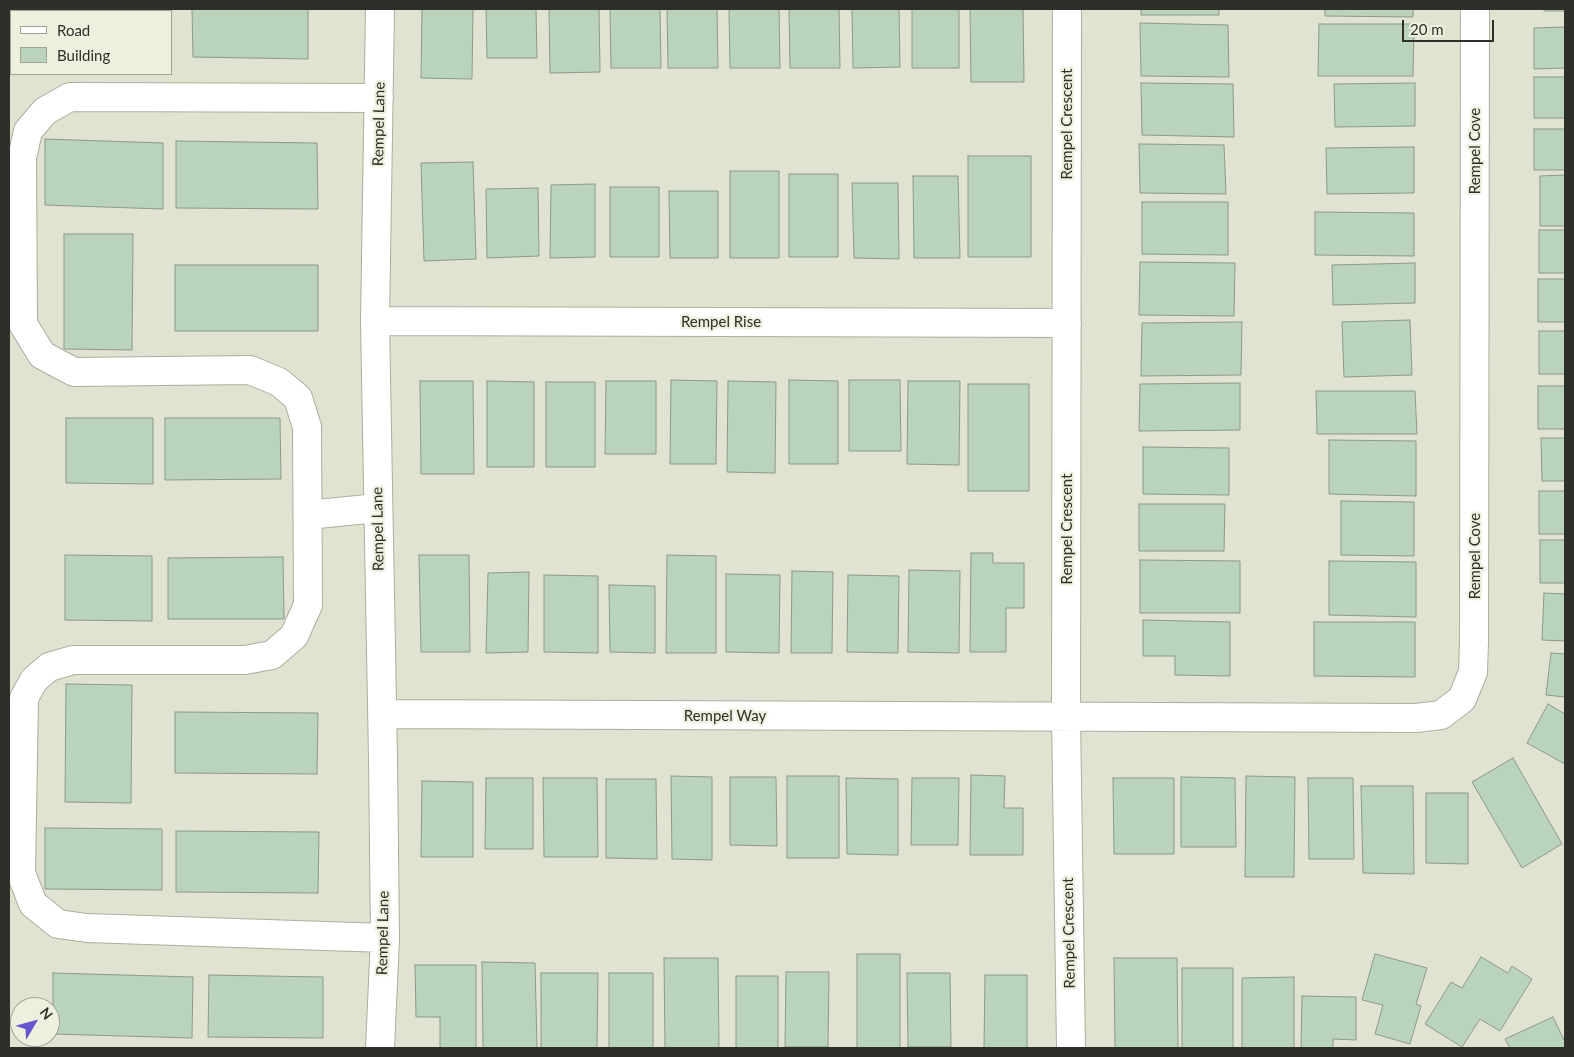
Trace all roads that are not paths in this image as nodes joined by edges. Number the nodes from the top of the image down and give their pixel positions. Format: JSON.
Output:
{"nodes":[{"id":1,"x":380,"y":9,"type":"edge"},
{"id":2,"x":1067,"y":9,"type":"edge"},
{"id":3,"x":1475,"y":9,"type":"edge"},
{"id":4,"x":379,"y":98,"type":"junction"},
{"id":5,"x":375,"y":320,"type":"junction"},
{"id":6,"x":1068,"y":323,"type":"junction"},
{"id":7,"x":377,"y":508,"type":"junction"},
{"id":8,"x":308,"y":515,"type":"junction"},
{"id":9,"x":383,"y":714,"type":"junction"},
{"id":10,"x":1066,"y":716,"type":"junction"},
{"id":11,"x":384,"y":938,"type":"junction"},
{"id":12,"x":380,"y":1048,"type":"edge"},
{"id":13,"x":1071,"y":1048,"type":"edge"}],
"edges":[{"from":1,"to":4,"type":"street","name":"Rempel Lane"},
{"from":2,"to":6,"type":"street","name":"Rempel Crescent"},
{"from":3,"to":10,"type":"street","name":"Rempel Cove"},
{"from":4,"to":5,"type":"street","name":"Rempel Lane"},
{"from":4,"to":8,"type":"street"},
{"from":5,"to":6,"type":"street","name":"Rempel Rise"},
{"from":5,"to":7,"type":"street","name":"Rempel Lane"},
{"from":6,"to":10,"type":"street","name":"Rempel Crescent"},
{"from":7,"to":8,"type":"street"},
{"from":7,"to":9,"type":"street","name":"Rempel Lane"},
{"from":8,"to":11,"type":"street"},
{"from":9,"to":10,"type":"street","name":"Rempel Way"},
{"from":9,"to":11,"type":"street","name":"Rempel Lane"},
{"from":10,"to":13,"type":"street","name":"Rempel Crescent"},
{"from":11,"to":12,"type":"street","name":"Rempel Lane"}]}
